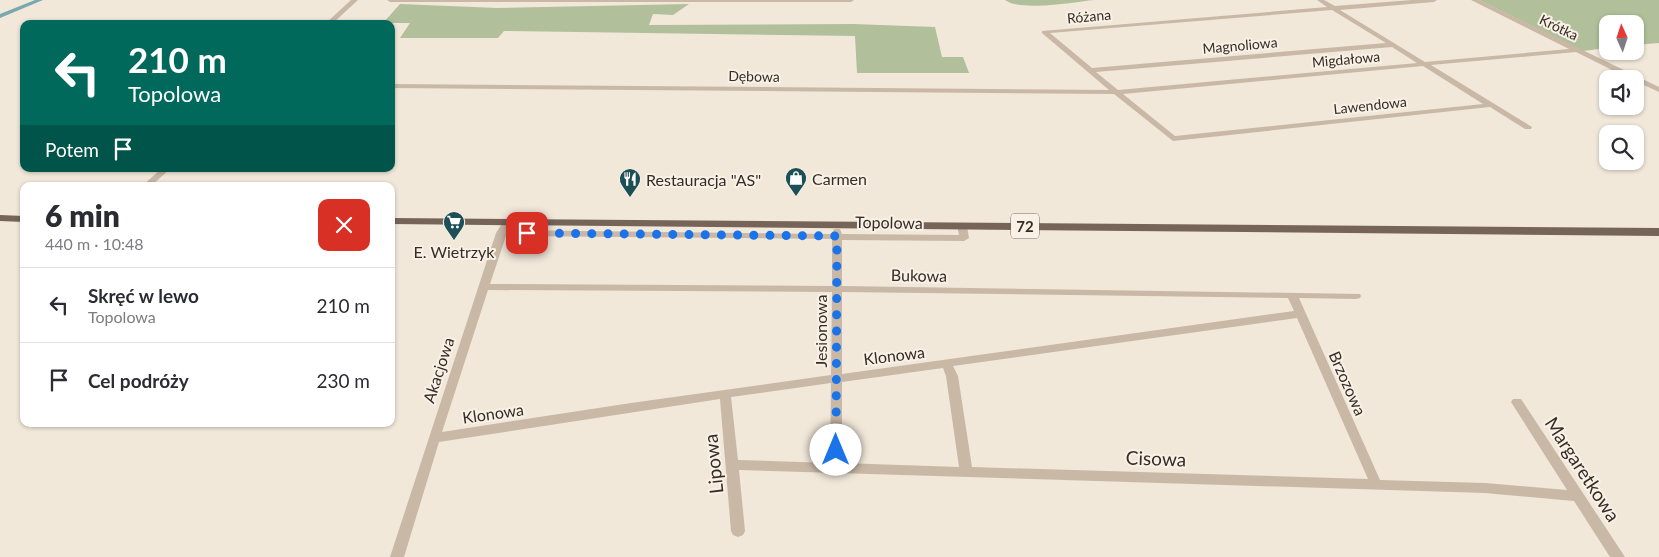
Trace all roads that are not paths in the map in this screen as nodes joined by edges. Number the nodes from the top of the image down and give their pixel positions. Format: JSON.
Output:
{"nodes":[{"id":1,"x":355,"y":0,"type":"edge"},
{"id":2,"x":390,"y":0,"type":"edge"},
{"id":3,"x":777,"y":0,"type":"edge"},
{"id":4,"x":851,"y":0,"type":"edge"},
{"id":5,"x":1320,"y":0,"type":"edge"},
{"id":6,"x":1434,"y":0,"type":"edge"},
{"id":7,"x":1474,"y":0,"type":"edge"},
{"id":8,"x":1334,"y":8,"type":"junction"},
{"id":9,"x":332,"y":20,"type":"edge"},
{"id":10,"x":1392,"y":45,"type":"junction"},
{"id":11,"x":1577,"y":50,"type":"junction"},
{"id":12,"x":1426,"y":65,"type":"junction"},
{"id":13,"x":1090,"y":70,"type":"junction"},
{"id":14,"x":395,"y":86,"type":"edge"},
{"id":15,"x":1659,"y":90,"type":"edge"},
{"id":16,"x":1117,"y":92,"type":"junction"},
{"id":17,"x":1490,"y":105,"type":"junction"},
{"id":18,"x":1528,"y":127,"type":"dead end"},
{"id":19,"x":162,"y":172,"type":"edge"},
{"id":20,"x":151,"y":182,"type":"edge"},
{"id":21,"x":0,"y":218,"type":"edge"},
{"id":22,"x":20,"y":219,"type":"edge"},
{"id":23,"x":395,"y":221,"type":"edge"},
{"id":24,"x":504,"y":228,"type":"junction"},
{"id":25,"x":837,"y":230,"type":"junction"},
{"id":26,"x":1659,"y":232,"type":"edge"},
{"id":27,"x":482,"y":287,"type":"junction"},
{"id":28,"x":837,"y":289,"type":"junction"},
{"id":29,"x":1292,"y":295,"type":"junction"},
{"id":30,"x":1356,"y":296,"type":"dead end"},
{"id":31,"x":1300,"y":314,"type":"junction"},
{"id":32,"x":947,"y":364,"type":"junction"},
{"id":33,"x":836,"y":378,"type":"junction"},
{"id":34,"x":724,"y":394,"type":"junction"},
{"id":35,"x":1516,"y":402,"type":"dead end"},
{"id":36,"x":434,"y":438,"type":"junction"},
{"id":37,"x":733,"y":466,"type":"junction"},
{"id":38,"x":836,"y":468,"type":"junction"},
{"id":39,"x":966,"y":471,"type":"junction"},
{"id":40,"x":1376,"y":484,"type":"junction"},
{"id":41,"x":1578,"y":496,"type":"junction"},
{"id":42,"x":738,"y":531,"type":"dead end"},
{"id":43,"x":397,"y":557,"type":"edge"},
{"id":44,"x":1618,"y":557,"type":"edge"}],
"edges":[{"from":1,"to":9,"type":"street"},
{"from":2,"to":3,"type":"street"},
{"from":3,"to":4,"type":"street"},
{"from":5,"to":8,"type":"street"},
{"from":6,"to":8,"type":"street","name":"Różana"},
{"from":7,"to":11,"type":"street","name":"Krótka"},
{"from":8,"to":10,"type":"street"},
{"from":8,"to":13,"type":"street","name":"Różana"},
{"from":10,"to":12,"type":"street"},
{"from":10,"to":13,"type":"street","name":"Magnoliowa"},
{"from":11,"to":12,"type":"street","name":"Migdałowa"},
{"from":11,"to":15,"type":"street","name":"Krótka"},
{"from":12,"to":16,"type":"street","name":"Migdałowa"},
{"from":12,"to":17,"type":"street"},
{"from":13,"to":16,"type":"street"},
{"from":14,"to":16,"type":"street","name":"Dębowa"},
{"from":16,"to":17,"type":"street","name":"Lawendowa"},
{"from":17,"to":18,"type":"street"},
{"from":19,"to":20,"type":"street"},
{"from":21,"to":22,"type":"main road"},
{"from":23,"to":24,"type":"main road","number":"72"},
{"from":24,"to":25,"type":"main road","number":"72"},
{"from":24,"to":27,"type":"street","name":"Akacjowa"},
{"from":25,"to":26,"type":"main road","number":"72"},
{"from":25,"to":28,"type":"street","name":"Jesionowa"},
{"from":27,"to":28,"type":"street","name":"Bukowa"},
{"from":27,"to":36,"type":"street","name":"Akacjowa"},
{"from":28,"to":29,"type":"street","name":"Bukowa"},
{"from":28,"to":33,"type":"street","name":"Jesionowa"},
{"from":29,"to":30,"type":"street","name":"Bukowa"},
{"from":29,"to":31,"type":"street","name":"Brzozowa"},
{"from":31,"to":32,"type":"street","name":"Klonowa"},
{"from":31,"to":40,"type":"street","name":"Brzozowa"},
{"from":32,"to":33,"type":"street","name":"Klonowa"},
{"from":32,"to":39,"type":"street"},
{"from":33,"to":34,"type":"street","name":"Klonowa"},
{"from":33,"to":38,"type":"street","name":"Jesionowa"},
{"from":34,"to":36,"type":"street","name":"Klonowa"},
{"from":34,"to":37,"type":"street","name":"Lipowa"},
{"from":35,"to":41,"type":"street","name":"Margaretkowa"},
{"from":36,"to":43,"type":"street","name":"Akacjowa"},
{"from":37,"to":38,"type":"street","name":"Cisowa"},
{"from":37,"to":42,"type":"street","name":"Lipowa"},
{"from":38,"to":39,"type":"street","name":"Cisowa"},
{"from":39,"to":40,"type":"street","name":"Cisowa"},
{"from":40,"to":41,"type":"street","name":"Cisowa"},
{"from":41,"to":44,"type":"street","name":"Margaretkowa"}]}
